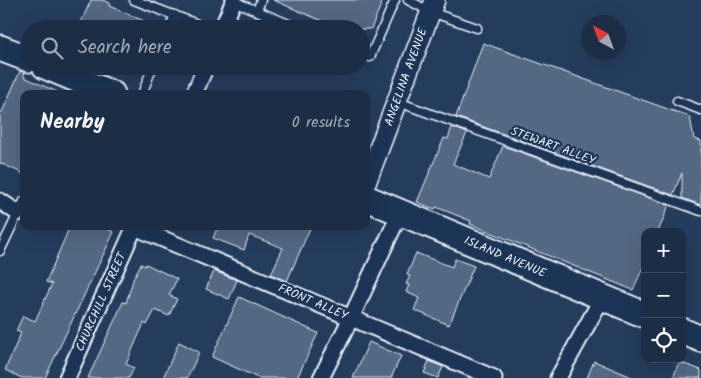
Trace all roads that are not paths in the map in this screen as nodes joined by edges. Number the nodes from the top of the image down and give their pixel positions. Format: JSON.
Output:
{"nodes":[{"id":1,"x":134,"y":0,"type":"edge"},
{"id":2,"x":261,"y":0,"type":"edge"},
{"id":3,"x":395,"y":0,"type":"edge"},
{"id":4,"x":408,"y":0,"type":"edge"},
{"id":5,"x":233,"y":1,"type":"edge"},
{"id":6,"x":433,"y":6,"type":"edge"},
{"id":7,"x":257,"y":11,"type":"junction"},
{"id":8,"x":174,"y":15,"type":"junction"},
{"id":9,"x":172,"y":20,"type":"edge"},
{"id":10,"x":187,"y":20,"type":"edge"},
{"id":11,"x":226,"y":20,"type":"edge"},
{"id":12,"x":279,"y":20,"type":"edge"},
{"id":13,"x":477,"y":28,"type":"dead end"},
{"id":14,"x":0,"y":38,"type":"edge"},
{"id":15,"x":16,"y":54,"type":"edge"},
{"id":16,"x":370,"y":57,"type":"edge"},
{"id":17,"x":67,"y":75,"type":"edge"},
{"id":18,"x":150,"y":75,"type":"edge"},
{"id":19,"x":202,"y":75,"type":"edge"},
{"id":20,"x":102,"y":90,"type":"edge"},
{"id":21,"x":144,"y":90,"type":"edge"},
{"id":22,"x":196,"y":90,"type":"edge"},
{"id":23,"x":677,"y":101,"type":"dead end"},
{"id":24,"x":398,"y":102,"type":"junction"},
{"id":25,"x":701,"y":110,"type":"edge"},
{"id":26,"x":370,"y":173,"type":"edge"},
{"id":27,"x":370,"y":200,"type":"edge"},
{"id":28,"x":0,"y":202,"type":"edge"},
{"id":29,"x":20,"y":207,"type":"edge"},
{"id":30,"x":20,"y":209,"type":"edge"},
{"id":31,"x":701,"y":210,"type":"edge"},
{"id":32,"x":400,"y":213,"type":"junction"},
{"id":33,"x":133,"y":230,"type":"edge"},
{"id":34,"x":141,"y":230,"type":"edge"},
{"id":35,"x":0,"y":251,"type":"edge"},
{"id":36,"x":602,"y":298,"type":"junction"},
{"id":37,"x":641,"y":314,"type":"edge"},
{"id":38,"x":351,"y":318,"type":"junction"},
{"id":39,"x":686,"y":332,"type":"edge"},
{"id":40,"x":701,"y":338,"type":"edge"},
{"id":41,"x":67,"y":378,"type":"edge"},
{"id":42,"x":321,"y":378,"type":"edge"},
{"id":43,"x":494,"y":378,"type":"edge"},
{"id":44,"x":558,"y":378,"type":"edge"}],
"edges":[{"from":1,"to":8,"type":"lane"},
{"from":2,"to":7,"type":"lane"},
{"from":3,"to":16,"type":"lane"},
{"from":4,"to":6,"type":"lane"},
{"from":5,"to":7,"type":"lane"},
{"from":5,"to":11,"type":"street"},
{"from":6,"to":13,"type":"lane"},
{"from":6,"to":24,"type":"street","name":"ANGELINA AVENUE"},
{"from":7,"to":12,"type":"lane"},
{"from":8,"to":9,"type":"lane"},
{"from":8,"to":10,"type":"lane"},
{"from":14,"to":15,"type":"main road"},
{"from":17,"to":20,"type":"main road"},
{"from":18,"to":21,"type":"lane"},
{"from":19,"to":22,"type":"street"},
{"from":23,"to":25,"type":"lane"},
{"from":24,"to":26,"type":"street","name":"ANGELINA AVENUE"},
{"from":24,"to":31,"type":"lane","name":"STEWART ALLEY"},
{"from":27,"to":32,"type":"main road","name":"ISLAND AVENUE"},
{"from":28,"to":29,"type":"street"},
{"from":30,"to":35,"type":"lane"},
{"from":32,"to":36,"type":"main road","name":"ISLAND AVENUE"},
{"from":32,"to":38,"type":"street"},
{"from":33,"to":41,"type":"street","name":"CHURCHILL STREET"},
{"from":34,"to":38,"type":"street","name":"FRONT ALLEY"},
{"from":36,"to":37,"type":"main road","name":"ISLAND AVENUE"},
{"from":36,"to":44,"type":"street"},
{"from":38,"to":42,"type":"street"},
{"from":38,"to":43,"type":"street","name":"FRONT ALLEY"},
{"from":39,"to":40,"type":"main road"}]}
